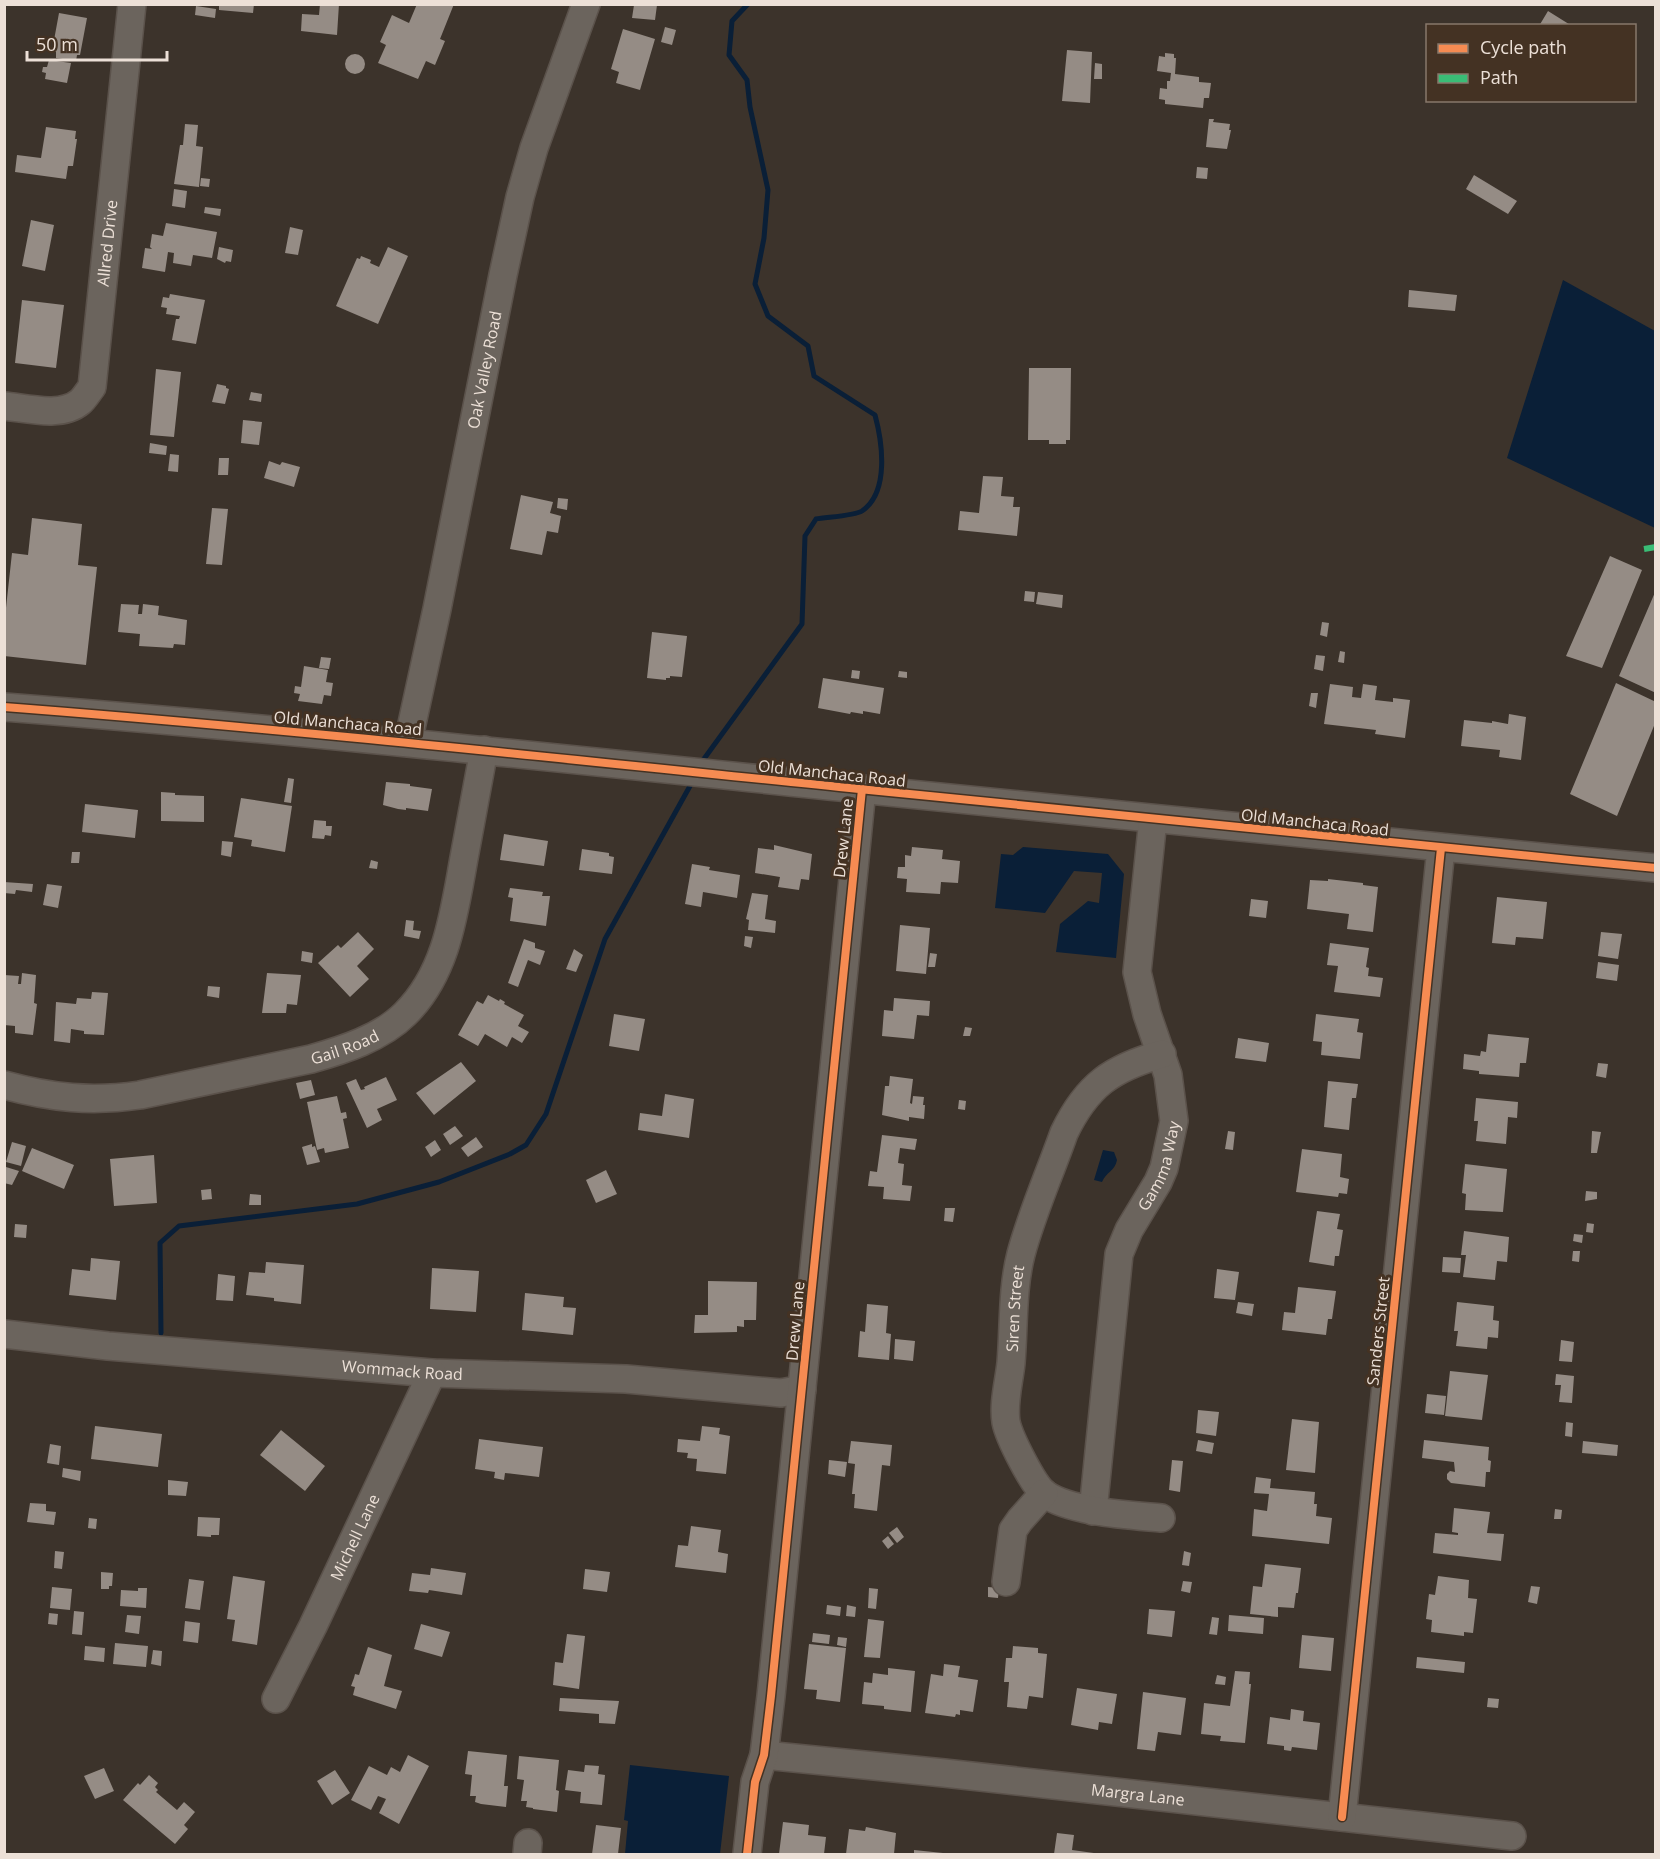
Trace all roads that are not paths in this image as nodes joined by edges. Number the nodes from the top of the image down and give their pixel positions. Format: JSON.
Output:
{"nodes":[{"id":1,"x":132,"y":4,"type":"edge"},
{"id":2,"x":586,"y":4,"type":"edge"},
{"id":3,"x":4,"y":406,"type":"edge"},
{"id":4,"x":4,"y":707,"type":"edge"},
{"id":5,"x":408,"y":742,"type":"junction"},
{"id":6,"x":484,"y":750,"type":"junction"},
{"id":7,"x":862,"y":789,"type":"junction"},
{"id":8,"x":1153,"y":819,"type":"junction"},
{"id":9,"x":1441,"y":848,"type":"junction"},
{"id":10,"x":1656,"y":868,"type":"edge"},
{"id":11,"x":1162,"y":1054,"type":"junction"},
{"id":12,"x":4,"y":1085,"type":"edge"},
{"id":13,"x":4,"y":1334,"type":"edge"},
{"id":14,"x":432,"y":1373,"type":"junction"},
{"id":15,"x":802,"y":1389,"type":"junction"},
{"id":16,"x":1044,"y":1493,"type":"junction"},
{"id":17,"x":1093,"y":1511,"type":"junction"},
{"id":18,"x":1161,"y":1518,"type":"dead end"},
{"id":19,"x":1006,"y":1582,"type":"dead end"},
{"id":20,"x":276,"y":1699,"type":"dead end"},
{"id":21,"x":764,"y":1755,"type":"junction"},
{"id":22,"x":1342,"y":1817,"type":"junction"},
{"id":23,"x":1512,"y":1836,"type":"dead end"},
{"id":24,"x":747,"y":1854,"type":"edge"}],
"edges":[{"from":1,"to":3,"type":"street","name":"Allred Drive"},
{"from":2,"to":5,"type":"street","name":"Oak Valley Road"},
{"from":4,"to":5,"type":"street","name":"Old Manchaca Road"},
{"from":5,"to":6,"type":"street","name":"Old Manchaca Road"},
{"from":6,"to":7,"type":"street","name":"Old Manchaca Road"},
{"from":6,"to":12,"type":"street","name":"Gail Road"},
{"from":7,"to":8,"type":"street","name":"Old Manchaca Road"},
{"from":7,"to":15,"type":"street","name":"Drew Lane"},
{"from":8,"to":9,"type":"street","name":"Old Manchaca Road"},
{"from":8,"to":11,"type":"street","name":"Gamma Way"},
{"from":9,"to":10,"type":"street","name":"Old Manchaca Road"},
{"from":9,"to":22,"type":"street","name":"Sanders Street"},
{"from":11,"to":16,"type":"street","name":"Siren Street"},
{"from":11,"to":17,"type":"street","name":"Gamma Way"},
{"from":13,"to":14,"type":"street","name":"Wommack Road"},
{"from":14,"to":15,"type":"street","name":"Wommack Road"},
{"from":14,"to":20,"type":"street","name":"Michell Lane"},
{"from":15,"to":21,"type":"street","name":"Drew Lane"},
{"from":16,"to":17,"type":"street"},
{"from":16,"to":19,"type":"street"},
{"from":17,"to":18,"type":"street"},
{"from":21,"to":22,"type":"street","name":"Margra Lane"},
{"from":21,"to":24,"type":"street","name":"Drew Lane"},
{"from":22,"to":23,"type":"street","name":"Margra Lane"}]}
